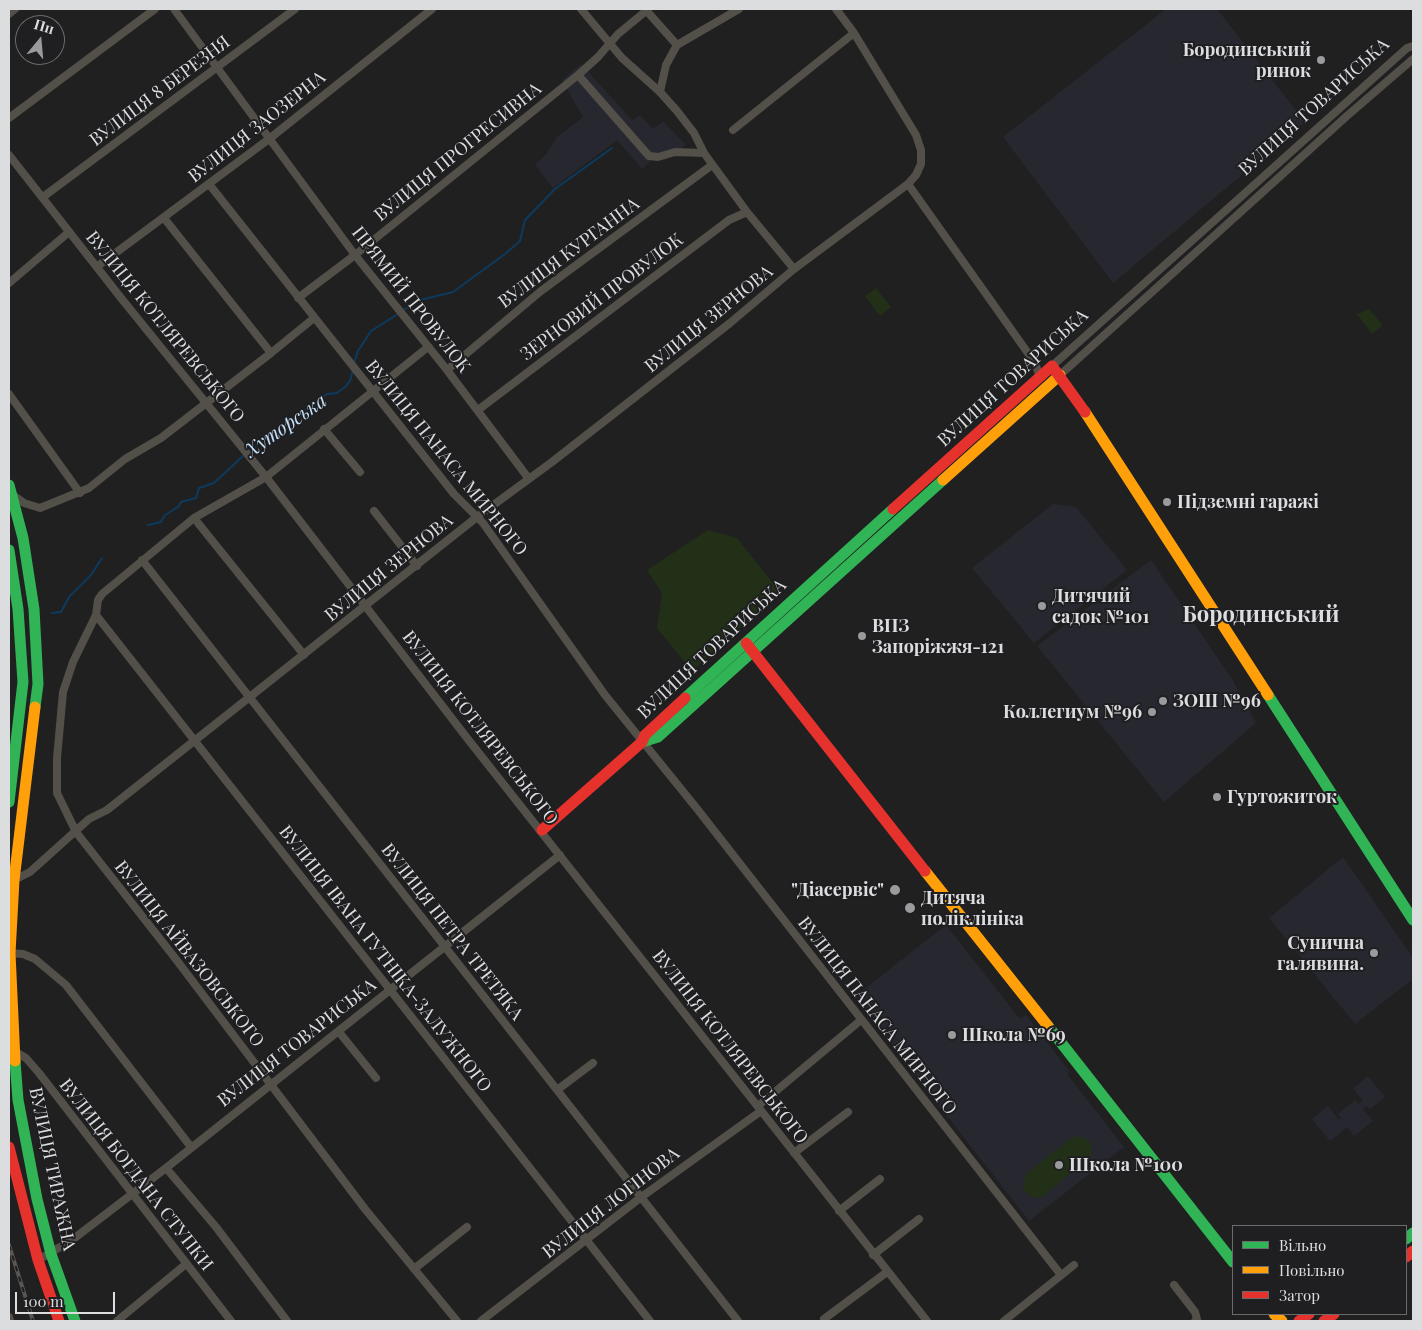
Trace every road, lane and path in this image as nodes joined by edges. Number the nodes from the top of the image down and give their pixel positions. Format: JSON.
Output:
{"nodes":[{"id":1,"x":15,"y":9,"type":"edge"},
{"id":2,"x":155,"y":9,"type":"edge"},
{"id":3,"x":174,"y":9,"type":"edge"},
{"id":4,"x":295,"y":9,"type":"edge"},
{"id":5,"x":432,"y":9,"type":"edge"},
{"id":6,"x":581,"y":9,"type":"edge"},
{"id":7,"x":739,"y":9,"type":"edge"},
{"id":8,"x":836,"y":9,"type":"edge"},
{"id":9,"x":646,"y":10,"type":"edge"},
{"id":10,"x":9,"y":14,"type":"edge"},
{"id":11,"x":854,"y":33,"type":"junction"},
{"id":12,"x":610,"y":44,"type":"junction"},
{"id":13,"x":677,"y":45,"type":"junction"},
{"id":14,"x":1413,"y":46,"type":"edge"},
{"id":15,"x":1413,"y":59,"type":"edge"},
{"id":16,"x":216,"y":67,"type":"junction"},
{"id":17,"x":578,"y":75,"type":"junction"},
{"id":18,"x":660,"y":92,"type":"junction"},
{"id":19,"x":9,"y":118,"type":"edge"},
{"id":20,"x":733,"y":130,"type":"dead end"},
{"id":21,"x":269,"y":139,"type":"junction"},
{"id":22,"x":704,"y":153,"type":"junction"},
{"id":23,"x":9,"y":154,"type":"edge"},
{"id":24,"x":712,"y":165,"type":"junction"},
{"id":25,"x":209,"y":184,"type":"junction"},
{"id":26,"x":908,"y":184,"type":"junction"},
{"id":27,"x":42,"y":197,"type":"junction"},
{"id":28,"x":747,"y":212,"type":"junction"},
{"id":29,"x":164,"y":218,"type":"junction"},
{"id":30,"x":69,"y":232,"type":"junction"},
{"id":31,"x":355,"y":255,"type":"junction"},
{"id":32,"x":98,"y":266,"type":"junction"},
{"id":33,"x":794,"y":270,"type":"junction"},
{"id":34,"x":9,"y":283,"type":"edge"},
{"id":35,"x":1143,"y":284,"type":"junction"},
{"id":36,"x":1151,"y":292,"type":"junction"},
{"id":37,"x":298,"y":298,"type":"junction"},
{"id":38,"x":314,"y":318,"type":"junction"},
{"id":39,"x":428,"y":347,"type":"junction"},
{"id":40,"x":271,"y":354,"type":"junction"},
{"id":41,"x":1052,"y":366,"type":"junction"},
{"id":42,"x":448,"y":370,"type":"junction"},
{"id":43,"x":1060,"y":375,"type":"junction"},
{"id":44,"x":1040,"y":376,"type":"junction"},
{"id":45,"x":372,"y":390,"type":"junction"},
{"id":46,"x":9,"y":394,"type":"edge"},
{"id":47,"x":206,"y":404,"type":"junction"},
{"id":48,"x":478,"y":410,"type":"junction"},
{"id":49,"x":324,"y":429,"type":"junction"},
{"id":50,"x":360,"y":472,"type":"dead end"},
{"id":51,"x":266,"y":477,"type":"junction"},
{"id":52,"x":529,"y":479,"type":"junction"},
{"id":53,"x":10,"y":489,"type":"edge"},
{"id":54,"x":80,"y":493,"type":"junction"},
{"id":55,"x":374,"y":511,"type":"dead end"},
{"id":56,"x":477,"y":517,"type":"junction"},
{"id":57,"x":194,"y":518,"type":"junction"},
{"id":58,"x":9,"y":550,"type":"edge"},
{"id":59,"x":142,"y":560,"type":"junction"},
{"id":60,"x":417,"y":566,"type":"junction"},
{"id":61,"x":366,"y":606,"type":"junction"},
{"id":62,"x":96,"y":615,"type":"junction"},
{"id":63,"x":767,"y":630,"type":"junction"},
{"id":64,"x":746,"y":643,"type":"junction"},
{"id":65,"x":754,"y":652,"type":"junction"},
{"id":66,"x":304,"y":655,"type":"junction"},
{"id":67,"x":250,"y":697,"type":"junction"},
{"id":68,"x":654,"y":734,"type":"junction"},
{"id":69,"x":195,"y":740,"type":"junction"},
{"id":70,"x":642,"y":742,"type":"junction"},
{"id":71,"x":9,"y":802,"type":"edge"},
{"id":72,"x":542,"y":830,"type":"junction"},
{"id":73,"x":76,"y":832,"type":"junction"},
{"id":74,"x":560,"y":855,"type":"junction"},
{"id":75,"x":14,"y":880,"type":"junction"},
{"id":76,"x":1413,"y":920,"type":"edge"},
{"id":77,"x":444,"y":948,"type":"junction"},
{"id":78,"x":9,"y":953,"type":"edge"},
{"id":79,"x":391,"y":991,"type":"junction"},
{"id":80,"x":861,"y":1020,"type":"junction"},
{"id":81,"x":339,"y":1032,"type":"junction"},
{"id":82,"x":12,"y":1051,"type":"edge"},
{"id":83,"x":593,"y":1063,"type":"dead end"},
{"id":84,"x":376,"y":1078,"type":"dead end"},
{"id":85,"x":271,"y":1085,"type":"junction"},
{"id":86,"x":557,"y":1090,"type":"junction"},
{"id":87,"x":760,"y":1109,"type":"junction"},
{"id":88,"x":848,"y":1112,"type":"dead end"},
{"id":89,"x":9,"y":1146,"type":"edge"},
{"id":90,"x":191,"y":1147,"type":"junction"},
{"id":91,"x":794,"y":1153,"type":"junction"},
{"id":92,"x":166,"y":1168,"type":"junction"},
{"id":93,"x":880,"y":1179,"type":"dead end"},
{"id":94,"x":132,"y":1193,"type":"junction"},
{"id":95,"x":640,"y":1198,"type":"junction"},
{"id":96,"x":839,"y":1212,"type":"junction"},
{"id":97,"x":919,"y":1219,"type":"dead end"},
{"id":98,"x":467,"y":1227,"type":"dead end"},
{"id":99,"x":587,"y":1239,"type":"junction"},
{"id":100,"x":50,"y":1254,"type":"junction"},
{"id":101,"x":873,"y":1255,"type":"junction"},
{"id":102,"x":38,"y":1260,"type":"junction"},
{"id":103,"x":1232,"y":1261,"type":"edge"},
{"id":104,"x":186,"y":1264,"type":"junction"},
{"id":105,"x":1074,"y":1264,"type":"dead end"},
{"id":106,"x":414,"y":1269,"type":"junction"},
{"id":107,"x":887,"y":1272,"type":"junction"},
{"id":108,"x":1061,"y":1275,"type":"junction"},
{"id":109,"x":1174,"y":1285,"type":"dead end"},
{"id":110,"x":9,"y":1317,"type":"edge"},
{"id":111,"x":824,"y":1319,"type":"dead end"},
{"id":112,"x":10,"y":1321,"type":"edge"},
{"id":113,"x":59,"y":1321,"type":"edge"},
{"id":114,"x":75,"y":1321,"type":"edge"},
{"id":115,"x":117,"y":1321,"type":"edge"},
{"id":116,"x":231,"y":1321,"type":"edge"},
{"id":117,"x":287,"y":1321,"type":"edge"},
{"id":118,"x":457,"y":1321,"type":"edge"},
{"id":119,"x":481,"y":1321,"type":"edge"},
{"id":120,"x":650,"y":1321,"type":"edge"},
{"id":121,"x":738,"y":1321,"type":"edge"},
{"id":122,"x":927,"y":1321,"type":"edge"},
{"id":123,"x":1004,"y":1321,"type":"edge"},
{"id":124,"x":1195,"y":1321,"type":"edge"}],
"edges":[{"from":1,"to":10,"type":"street"},
{"from":2,"to":19,"type":"street"},
{"from":3,"to":16,"type":"street","name":"ПРЯМИЙ ПРОВУЛОК"},
{"from":4,"to":16,"type":"street","name":"ВУЛИЦЯ 8 БЕРЕЗНЯ"},
{"from":5,"to":21,"type":"street","name":"ВУЛИЦЯ ЗАОЗЕРНА"},
{"from":6,"to":12,"type":"street"},
{"from":7,"to":13,"type":"street"},
{"from":8,"to":11,"type":"street","name":"ВУЛИЦЯ ЗЕРНОВА"},
{"from":9,"to":12,"type":"street","name":"ВУЛИЦЯ ПРОГРЕСИВНА"},
{"from":9,"to":13,"type":"street"},
{"from":11,"to":20,"type":"street"},
{"from":11,"to":26,"type":"street","name":"ВУЛИЦЯ ЗЕРНОВА"},
{"from":12,"to":17,"type":"street","name":"ВУЛИЦЯ ПРОГРЕСИВНА"},
{"from":12,"to":18,"type":"street"},
{"from":13,"to":18,"type":"street"},
{"from":14,"to":35,"type":"street","name":"ВУЛИЦЯ ТОВАРИСЬКА"},
{"from":15,"to":36,"type":"street","name":"ВУЛИЦЯ ТОВАРИСЬКА"},
{"from":16,"to":21,"type":"street","name":"ПРЯМИЙ ПРОВУЛОК"},
{"from":16,"to":27,"type":"street","name":"ВУЛИЦЯ 8 БЕРЕЗНЯ"},
{"from":17,"to":22,"type":"street"},
{"from":17,"to":31,"type":"street","name":"ВУЛИЦЯ ПРОГРЕСИВНА"},
{"from":18,"to":22,"type":"street"},
{"from":21,"to":25,"type":"street","name":"ВУЛИЦЯ ЗАОЗЕРНА"},
{"from":21,"to":31,"type":"street","name":"ПРЯМИЙ ПРОВУЛОК"},
{"from":22,"to":24,"type":"street"},
{"from":23,"to":27,"type":"street","name":"ВУЛИЦЯ КОТЛЯРЕВСЬКОГО"},
{"from":24,"to":28,"type":"street"},
{"from":24,"to":42,"type":"street","name":"ВУЛИЦЯ КУРГАННА"},
{"from":25,"to":29,"type":"street","name":"ВУЛИЦЯ ЗАОЗЕРНА"},
{"from":25,"to":37,"type":"street","name":"ВУЛИЦЯ ПАНАСА МИРНОГО"},
{"from":26,"to":33,"type":"street","name":"ВУЛИЦЯ ЗЕРНОВА"},
{"from":26,"to":44,"type":"street"},
{"from":27,"to":30,"type":"street","name":"ВУЛИЦЯ КОТЛЯРЕВСЬКОГО"},
{"from":28,"to":33,"type":"street"},
{"from":28,"to":48,"type":"street","name":"ЗЕРНОВИЙ ПРОВУЛОК"},
{"from":29,"to":32,"type":"street","name":"ВУЛИЦЯ ЗАОЗЕРНА"},
{"from":29,"to":40,"type":"street"},
{"from":30,"to":32,"type":"street","name":"ВУЛИЦЯ КОТЛЯРЕВСЬКОГО"},
{"from":30,"to":34,"type":"street"},
{"from":31,"to":37,"type":"street","name":"ВУЛИЦЯ ПРОГРЕСИВНА"},
{"from":31,"to":39,"type":"street","name":"ПРЯМИЙ ПРОВУЛОК"},
{"from":32,"to":47,"type":"street","name":"ВУЛИЦЯ КОТЛЯРЕВСЬКОГО"},
{"from":33,"to":52,"type":"street","name":"ВУЛИЦЯ ЗЕРНОВА"},
{"from":35,"to":36,"type":"street"},
{"from":35,"to":41,"type":"street","name":"ВУЛИЦЯ ТОВАРИСЬКА"},
{"from":36,"to":43,"type":"street","name":"ВУЛИЦЯ ТОВАРИСЬКА"},
{"from":37,"to":38,"type":"street","name":"ВУЛИЦЯ ПАНАСА МИРНОГО"},
{"from":38,"to":40,"type":"street"},
{"from":38,"to":45,"type":"street","name":"ВУЛИЦЯ ПАНАСА МИРНОГО"},
{"from":39,"to":42,"type":"street","name":"ПРЯМИЙ ПРОВУЛОК"},
{"from":39,"to":45,"type":"street","name":"ВУЛИЦЯ АЙВАЗОВСЬКОГО"},
{"from":40,"to":47,"type":"street"},
{"from":41,"to":43,"type":"street"},
{"from":41,"to":44,"type":"street","name":"ВУЛИЦЯ ТОВАРИСЬКА"},
{"from":42,"to":48,"type":"street","name":"ПРЯМИЙ ПРОВУЛОК"},
{"from":43,"to":63,"type":"street","name":"ВУЛИЦЯ ТОВАРИСЬКА"},
{"from":43,"to":76,"type":"street"},
{"from":44,"to":63,"type":"street","name":"ВУЛИЦЯ ТОВАРИСЬКА"},
{"from":45,"to":49,"type":"street","name":"ВУЛИЦЯ АЙВАЗОВСЬКОГО"},
{"from":45,"to":56,"type":"street","name":"ВУЛИЦЯ ПАНАСА МИРНОГО"},
{"from":46,"to":54,"type":"street"},
{"from":47,"to":51,"type":"street","name":"ВУЛИЦЯ КОТЛЯРЕВСЬКОГО"},
{"from":47,"to":54,"type":"street"},
{"from":48,"to":52,"type":"street","name":"ПРЯМИЙ ПРОВУЛОК"},
{"from":49,"to":50,"type":"street"},
{"from":49,"to":51,"type":"street","name":"ВУЛИЦЯ АЙВАЗОВСЬКОГО"},
{"from":51,"to":57,"type":"street","name":"ВУЛИЦЯ АЙВАЗОВСЬКОГО"},
{"from":51,"to":61,"type":"street","name":"ВУЛИЦЯ КОТЛЯРЕВСЬКОГО"},
{"from":52,"to":56,"type":"street","name":"ВУЛИЦЯ ЗЕРНОВА"},
{"from":53,"to":54,"type":"street"},
{"from":53,"to":75,"type":"street","name":"ВУЛИЦЯ ТИРАЖНА"},
{"from":55,"to":60,"type":"street"},
{"from":56,"to":60,"type":"street","name":"ВУЛИЦЯ ЗЕРНОВА"},
{"from":56,"to":70,"type":"street","name":"ВУЛИЦЯ ПАНАСА МИРНОГО"},
{"from":57,"to":59,"type":"street","name":"ВУЛИЦЯ АЙВАЗОВСЬКОГО"},
{"from":57,"to":66,"type":"street"},
{"from":58,"to":71,"type":"street"},
{"from":59,"to":62,"type":"street","name":"ВУЛИЦЯ АЙВАЗОВСЬКОГО"},
{"from":59,"to":67,"type":"street","name":"ВУЛИЦЯ ПЕТРА ТРЕТЯКА"},
{"from":60,"to":61,"type":"street","name":"ВУЛИЦЯ ЗЕРНОВА"},
{"from":61,"to":66,"type":"street","name":"ВУЛИЦЯ ЗЕРНОВА"},
{"from":61,"to":72,"type":"street","name":"ВУЛИЦЯ КОТЛЯРЕВСЬКОГО"},
{"from":62,"to":69,"type":"street","name":"ВУЛИЦЯ ІВАНА ГУТНІКА-ЗАЛУЖНОГО"},
{"from":62,"to":73,"type":"street","name":"ВУЛИЦЯ АЙВАЗОВСЬКОГО"},
{"from":63,"to":64,"type":"street","name":"ВУЛИЦЯ ТОВАРИСЬКА"},
{"from":63,"to":65,"type":"street","name":"ВУЛИЦЯ ТОВАРИСЬКА"},
{"from":64,"to":65,"type":"street"},
{"from":64,"to":68,"type":"street","name":"ВУЛИЦЯ ТОВАРИСЬКА"},
{"from":65,"to":68,"type":"street","name":"ВУЛИЦЯ ТОВАРИСЬКА"},
{"from":65,"to":103,"type":"street"},
{"from":66,"to":67,"type":"street","name":"ВУЛИЦЯ ЗЕРНОВА"},
{"from":67,"to":69,"type":"street","name":"ВУЛИЦЯ ЗЕРНОВА"},
{"from":67,"to":77,"type":"street","name":"ВУЛИЦЯ ПЕТРА ТРЕТЯКА"},
{"from":68,"to":70,"type":"street","name":"ВУЛИЦЯ ТОВАРИСЬКА"},
{"from":69,"to":73,"type":"street","name":"ВУЛИЦЯ ЗЕРНОВА"},
{"from":69,"to":79,"type":"street","name":"ВУЛИЦЯ ІВАНА ГУТНІКА-ЗАЛУЖНОГО"},
{"from":70,"to":72,"type":"street","name":"ВУЛИЦЯ ТОВАРИСЬКА"},
{"from":70,"to":80,"type":"street","name":"ВУЛИЦЯ ПАНАСА МИРНОГО"},
{"from":72,"to":74,"type":"street","name":"ВУЛИЦЯ КОТЛЯРЕВСЬКОГО"},
{"from":73,"to":75,"type":"street","name":"ВУЛИЦЯ ЗЕРНОВА"},
{"from":73,"to":85,"type":"street","name":"ВУЛИЦЯ АЙВАЗОВСЬКОГО"},
{"from":74,"to":77,"type":"street","name":"ВУЛИЦЯ ТОВАРИСЬКА"},
{"from":74,"to":87,"type":"street","name":"ВУЛИЦЯ КОТЛЯРЕВСЬКОГО"},
{"from":75,"to":78,"type":"street","name":"ВУЛИЦЯ ТИРАЖНА"},
{"from":77,"to":79,"type":"street","name":"ВУЛИЦЯ ТОВАРИСЬКА"},
{"from":77,"to":86,"type":"street","name":"ВУЛИЦЯ ПЕТРА ТРЕТЯКА"},
{"from":78,"to":82,"type":"street","name":"ВУЛИЦЯ ТИРАЖНА"},
{"from":78,"to":90,"type":"street"},
{"from":79,"to":81,"type":"street","name":"ВУЛИЦЯ ТОВАРИСЬКА"},
{"from":79,"to":99,"type":"street","name":"ВУЛИЦЯ ІВАНА ГУТНІКА-ЗАЛУЖНОГО"},
{"from":80,"to":87,"type":"street","name":"ВУЛИЦЯ ЛОГІНОВА"},
{"from":80,"to":108,"type":"street","name":"ВУЛИЦЯ ПАНАСА МИРНОГО"},
{"from":81,"to":84,"type":"street"},
{"from":81,"to":85,"type":"street","name":"ВУЛИЦЯ ТОВАРИСЬКА"},
{"from":82,"to":94,"type":"street","name":"ВУЛИЦЯ БОГДАНА СТУПКИ"},
{"from":82,"to":100,"type":"street","name":"ВУЛИЦЯ ТИРАЖНА"},
{"from":83,"to":86,"type":"street"},
{"from":85,"to":90,"type":"street","name":"ВУЛИЦЯ ТОВАРИСЬКА"},
{"from":85,"to":106,"type":"street","name":"ВУЛИЦЯ АЙВАЗОВСЬКОГО"},
{"from":86,"to":95,"type":"street","name":"ВУЛИЦЯ ПЕТРА ТРЕТЯКА"},
{"from":87,"to":91,"type":"street","name":"ВУЛИЦЯ КОТЛЯРЕВСЬКОГО"},
{"from":87,"to":95,"type":"street","name":"ВУЛИЦЯ ЛОГІНОВА"},
{"from":88,"to":91,"type":"street"},
{"from":89,"to":102,"type":"street","name":"ВУЛИЦЯ ТИРАЖНА"},
{"from":90,"to":92,"type":"street","name":"ВУЛИЦЯ ТОВАРИСЬКА"},
{"from":91,"to":96,"type":"street","name":"ВУЛИЦЯ КОТЛЯРЕВСЬКОГО"},
{"from":92,"to":94,"type":"street","name":"ВУЛИЦЯ ТОВАРИСЬКА"},
{"from":92,"to":117,"type":"street"},
{"from":93,"to":96,"type":"street"},
{"from":94,"to":100,"type":"street","name":"ВУЛИЦЯ ТОВАРИСЬКА"},
{"from":94,"to":104,"type":"street","name":"ВУЛИЦЯ БОГДАНА СТУПКИ"},
{"from":95,"to":99,"type":"street","name":"ВУЛИЦЯ ЛОГІНОВА"},
{"from":95,"to":121,"type":"street","name":"ВУЛИЦЯ ПЕТРА ТРЕТЯКА"},
{"from":96,"to":101,"type":"street","name":"ВУЛИЦЯ КОТЛЯРЕВСЬКОГО"},
{"from":97,"to":101,"type":"street"},
{"from":98,"to":106,"type":"street"},
{"from":99,"to":119,"type":"street","name":"ВУЛИЦЯ ЛОГІНОВА"},
{"from":99,"to":120,"type":"street","name":"ВУЛИЦЯ ІВАНА ГУТНІКА-ЗАЛУЖНОГО"},
{"from":100,"to":102,"type":"street","name":"ВУЛИЦЯ ТОВАРИСЬКА"},
{"from":100,"to":114,"type":"street","name":"ВУЛИЦЯ ТИРАЖНА"},
{"from":101,"to":107,"type":"street","name":"ВУЛИЦЯ КОТЛЯРЕВСЬКОГО"},
{"from":102,"to":113,"type":"street","name":"ВУЛИЦЯ ТИРАЖНА"},
{"from":104,"to":115,"type":"street"},
{"from":104,"to":116,"type":"street","name":"ВУЛИЦЯ БОГДАНА СТУПКИ"},
{"from":105,"to":108,"type":"street"},
{"from":106,"to":118,"type":"street","name":"ВУЛИЦЯ АЙВАЗОВСЬКОГО"},
{"from":107,"to":111,"type":"street"},
{"from":107,"to":122,"type":"street","name":"ВУЛИЦЯ КОТЛЯРЕВСЬКОГО"},
{"from":108,"to":123,"type":"street"},
{"from":109,"to":124,"type":"street"},
{"from":110,"to":112,"type":"street"}]}
